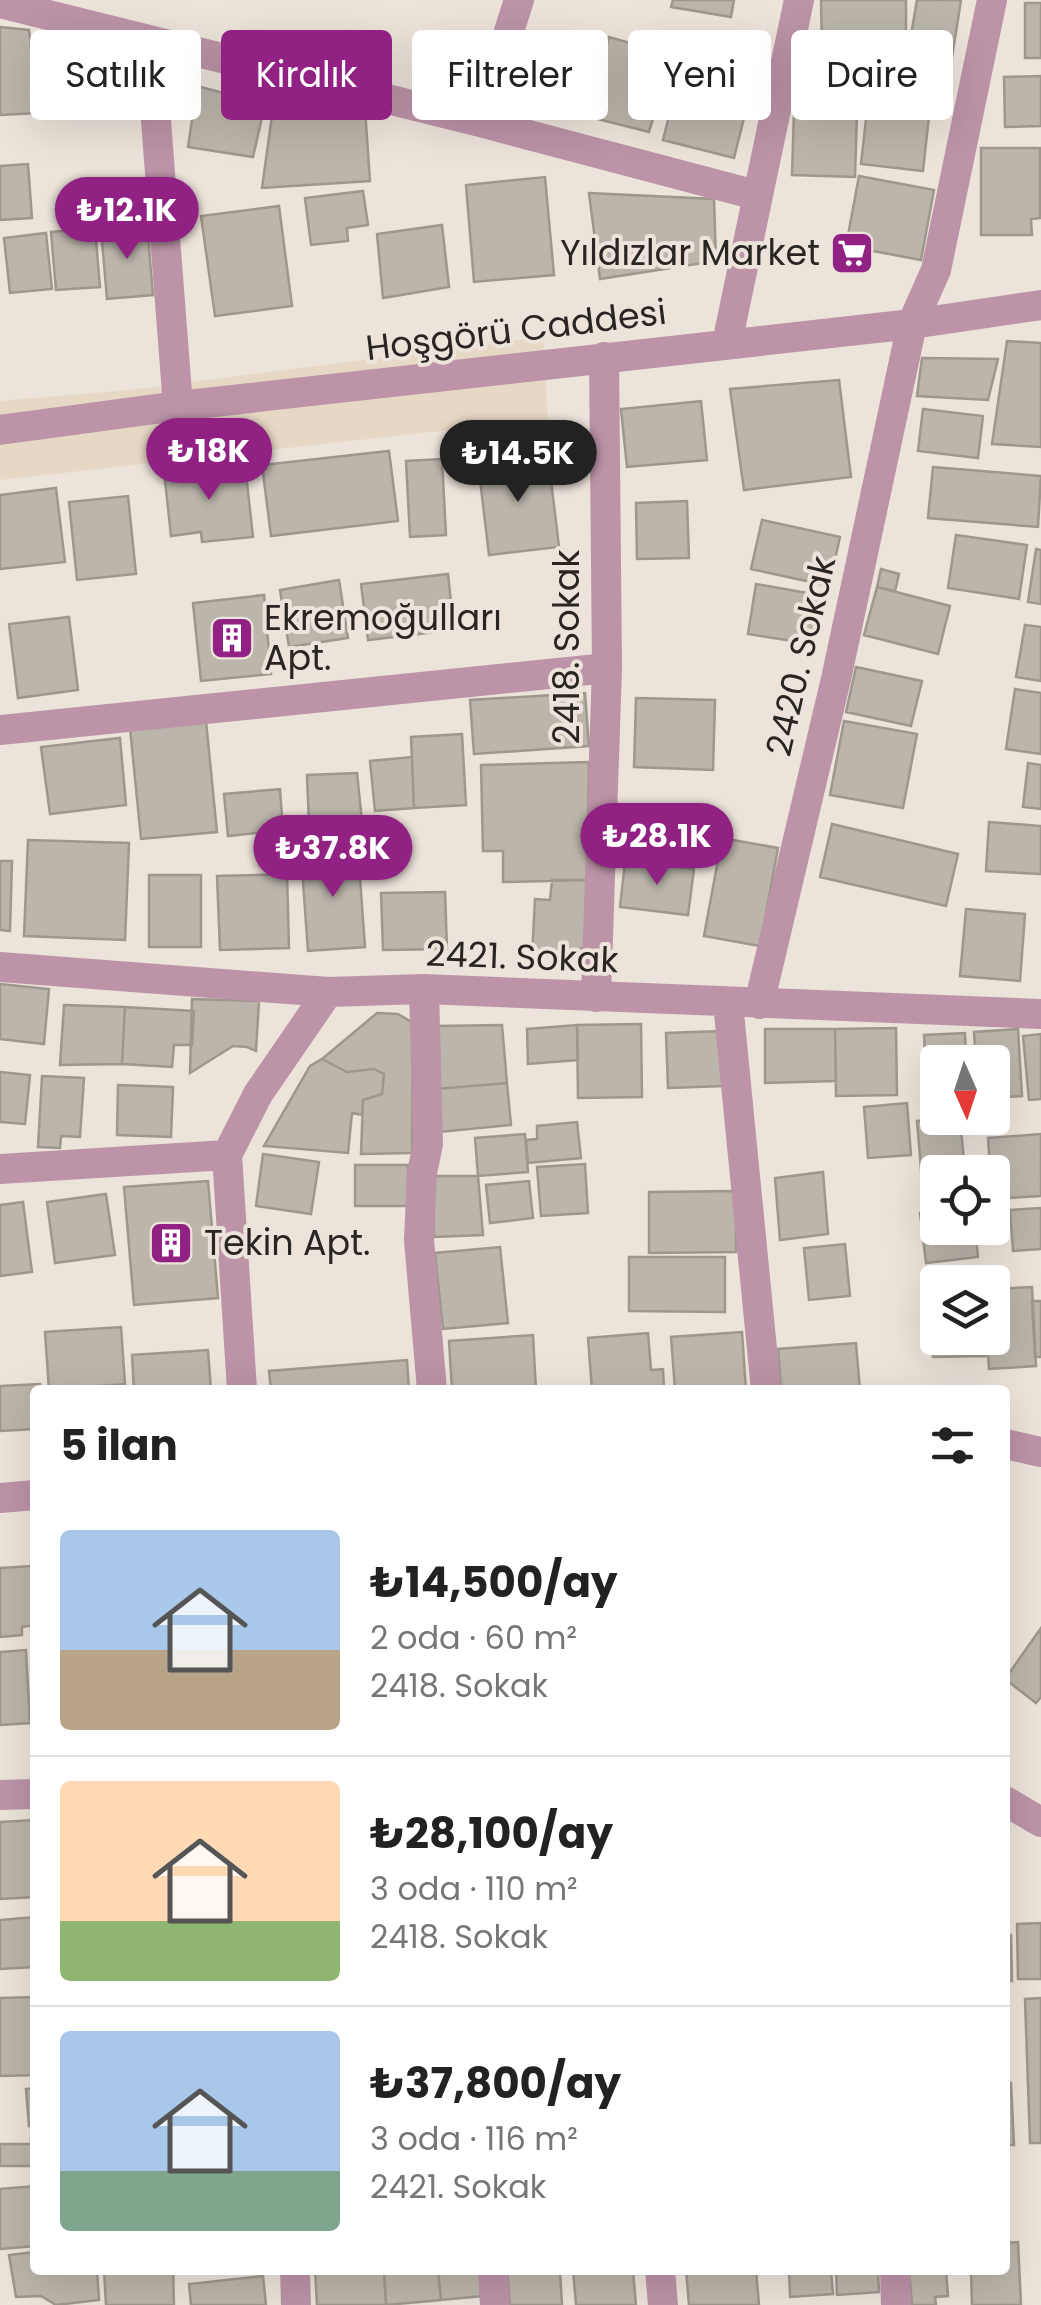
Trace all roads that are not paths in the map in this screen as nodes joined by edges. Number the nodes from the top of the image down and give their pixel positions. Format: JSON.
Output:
{"nodes":[{"id":1,"x":519,"y":0,"type":"edge"},
{"id":2,"x":799,"y":0,"type":"edge"},
{"id":3,"x":992,"y":0,"type":"edge"},
{"id":4,"x":0,"y":3,"type":"edge"},
{"id":5,"x":104,"y":30,"type":"edge"},
{"id":6,"x":201,"y":54,"type":"edge"},
{"id":7,"x":156,"y":120,"type":"edge"},
{"id":8,"x":480,"y":122,"type":"junction"},
{"id":9,"x":756,"y":196,"type":"junction"},
{"id":10,"x":1041,"y":305,"type":"edge"},
{"id":11,"x":912,"y":324,"type":"junction"},
{"id":12,"x":727,"y":343,"type":"junction"},
{"id":13,"x":604,"y":357,"type":"junction"},
{"id":14,"x":178,"y":406,"type":"junction"},
{"id":15,"x":0,"y":430,"type":"edge"},
{"id":16,"x":607,"y":668,"type":"junction"},
{"id":17,"x":0,"y":730,"type":"edge"},
{"id":18,"x":0,"y":967,"type":"edge"},
{"id":19,"x":424,"y":990,"type":"junction"},
{"id":20,"x":328,"y":992,"type":"junction"},
{"id":21,"x":596,"y":997,"type":"junction"},
{"id":22,"x":728,"y":1003,"type":"junction"},
{"id":23,"x":759,"y":1004,"type":"junction"},
{"id":24,"x":1041,"y":1014,"type":"edge"},
{"id":25,"x":227,"y":1155,"type":"junction"},
{"id":26,"x":0,"y":1169,"type":"edge"},
{"id":27,"x":242,"y":1385,"type":"edge"},
{"id":28,"x":432,"y":1385,"type":"edge"},
{"id":29,"x":766,"y":1385,"type":"edge"},
{"id":30,"x":1010,"y":1445,"type":"edge"},
{"id":31,"x":1041,"y":1452,"type":"edge"},
{"id":32,"x":30,"y":1496,"type":"edge"},
{"id":33,"x":0,"y":1498,"type":"edge"},
{"id":34,"x":30,"y":1794,"type":"edge"},
{"id":35,"x":0,"y":1796,"type":"edge"},
{"id":36,"x":1010,"y":1804,"type":"edge"},
{"id":37,"x":1041,"y":1822,"type":"edge"},
{"id":38,"x":295,"y":2275,"type":"edge"},
{"id":39,"x":493,"y":2275,"type":"edge"},
{"id":40,"x":660,"y":2275,"type":"edge"},
{"id":41,"x":895,"y":2275,"type":"edge"},
{"id":42,"x":296,"y":2305,"type":"edge"},
{"id":43,"x":496,"y":2305,"type":"edge"},
{"id":44,"x":663,"y":2305,"type":"edge"},
{"id":45,"x":896,"y":2305,"type":"edge"}],
"edges":[{"from":1,"to":8,"type":"street"},
{"from":2,"to":9,"type":"street"},
{"from":3,"to":11,"type":"street","name":"2420. Sokak"},
{"from":4,"to":5,"type":"street"},
{"from":6,"to":8,"type":"street"},
{"from":7,"to":14,"type":"street"},
{"from":8,"to":9,"type":"street"},
{"from":9,"to":12,"type":"street"},
{"from":10,"to":11,"type":"street","name":"Hoşgörü Caddesi"},
{"from":11,"to":12,"type":"street","name":"Hoşgörü Caddesi"},
{"from":11,"to":23,"type":"street","name":"2420. Sokak"},
{"from":12,"to":13,"type":"street","name":"Hoşgörü Caddesi"},
{"from":13,"to":14,"type":"street","name":"Hoşgörü Caddesi"},
{"from":13,"to":16,"type":"street","name":"2418. Sokak"},
{"from":14,"to":15,"type":"street","name":"Hoşgörü Caddesi"},
{"from":16,"to":17,"type":"street"},
{"from":16,"to":21,"type":"street","name":"2418. Sokak"},
{"from":18,"to":20,"type":"street","name":"2421. Sokak"},
{"from":19,"to":20,"type":"street","name":"2421. Sokak"},
{"from":19,"to":21,"type":"street","name":"2421. Sokak"},
{"from":19,"to":28,"type":"street"},
{"from":20,"to":25,"type":"street"},
{"from":21,"to":22,"type":"street","name":"2421. Sokak"},
{"from":22,"to":23,"type":"street","name":"2421. Sokak"},
{"from":22,"to":29,"type":"street"},
{"from":23,"to":24,"type":"street","name":"2421. Sokak"},
{"from":25,"to":26,"type":"street"},
{"from":25,"to":27,"type":"street"},
{"from":30,"to":31,"type":"street"},
{"from":32,"to":33,"type":"street"},
{"from":34,"to":35,"type":"street"},
{"from":36,"to":37,"type":"street"},
{"from":38,"to":42,"type":"street"},
{"from":39,"to":43,"type":"street"},
{"from":40,"to":44,"type":"street"},
{"from":41,"to":45,"type":"street"}]}
